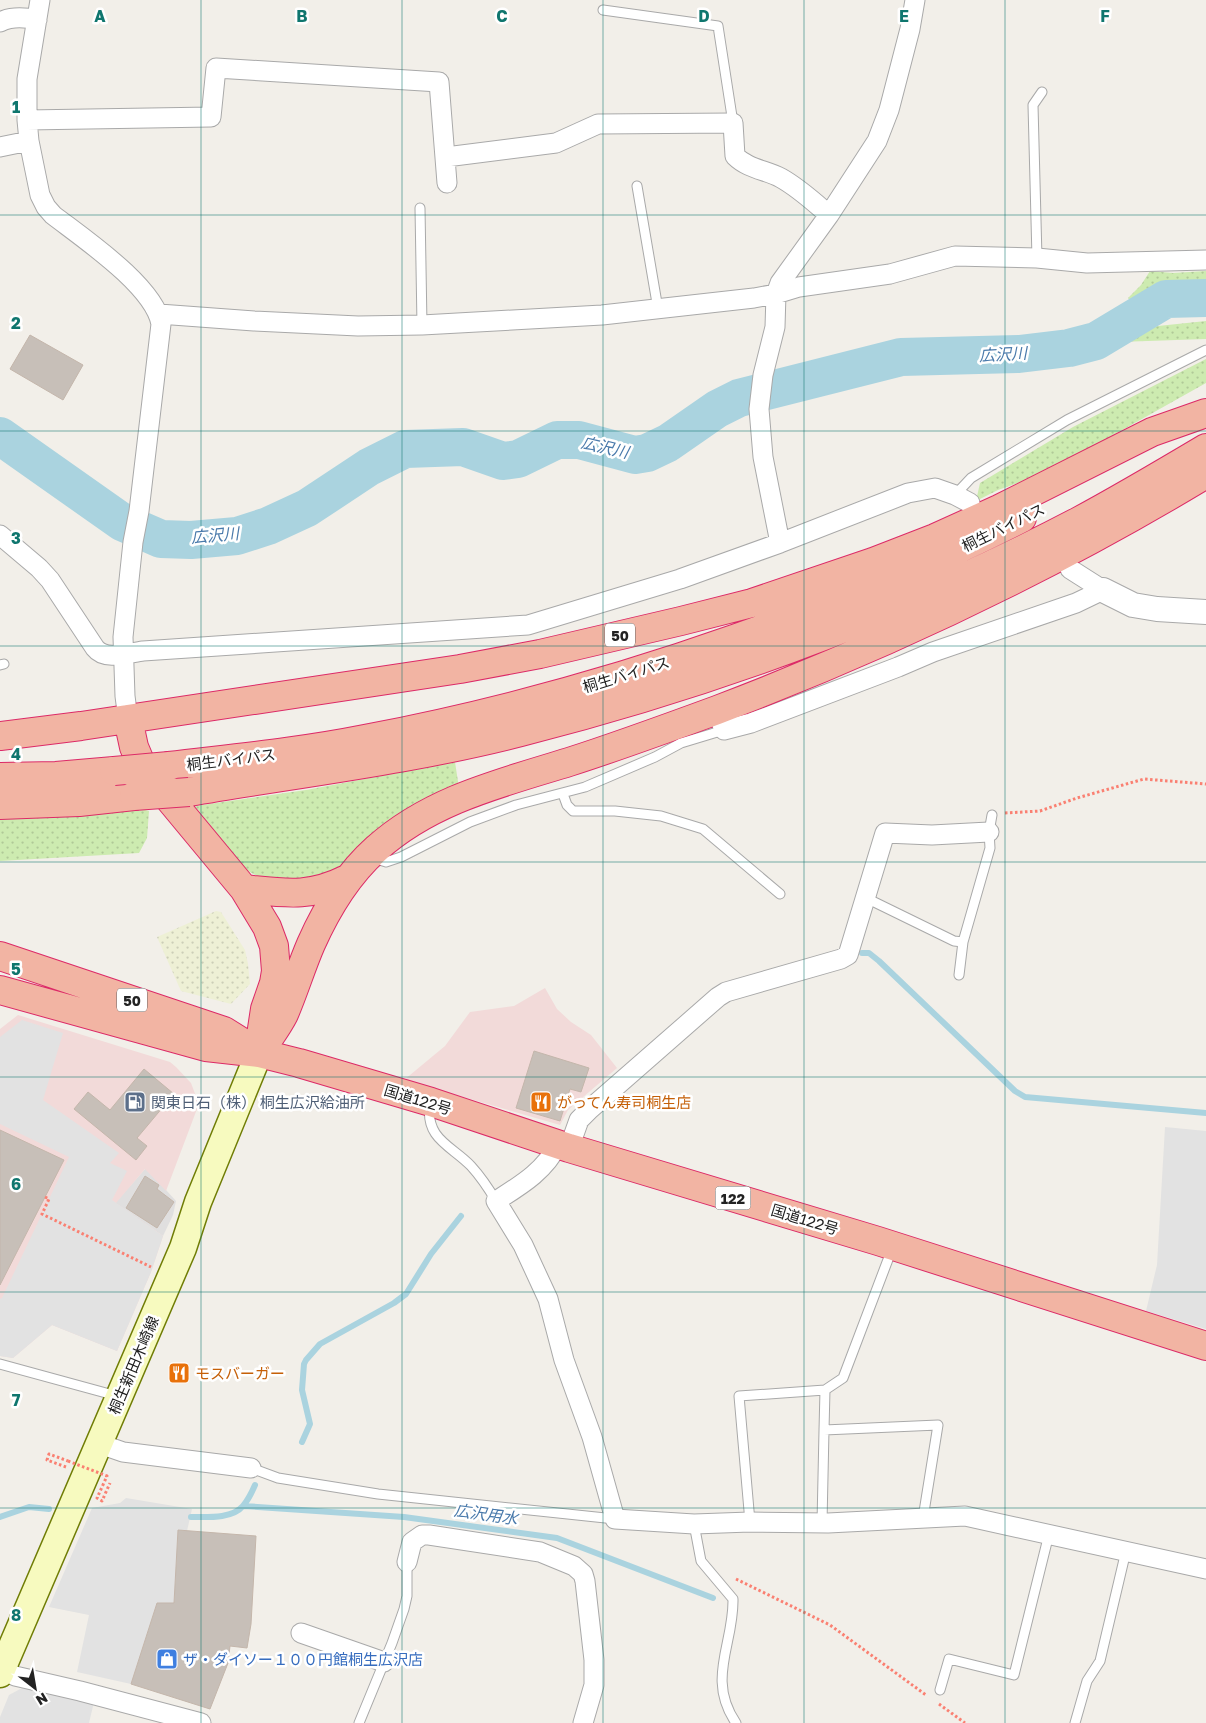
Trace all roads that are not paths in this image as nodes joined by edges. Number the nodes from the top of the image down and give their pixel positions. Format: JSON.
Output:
{"nodes":[{"id":1,"x":40,"y":0,"type":"edge"},
{"id":2,"x":915,"y":0,"type":"edge"},
{"id":3,"x":603,"y":10,"type":"dead end"},
{"id":4,"x":36,"y":20,"type":"junction"},
{"id":5,"x":0,"y":22,"type":"edge"},
{"id":6,"x":1042,"y":92,"type":"dead end"},
{"id":7,"x":28,"y":120,"type":"junction"},
{"id":8,"x":733,"y":123,"type":"junction"},
{"id":9,"x":29,"y":141,"type":"junction"},
{"id":10,"x":0,"y":147,"type":"edge"},
{"id":11,"x":446,"y":157,"type":"junction"},
{"id":12,"x":447,"y":183,"type":"dead end"},
{"id":13,"x":637,"y":186,"type":"dead end"},
{"id":14,"x":420,"y":208,"type":"dead end"},
{"id":15,"x":829,"y":215,"type":"junction"},
{"id":16,"x":1037,"y":258,"type":"junction"},
{"id":17,"x":1206,"y":260,"type":"edge"},
{"id":18,"x":776,"y":294,"type":"junction"},
{"id":19,"x":658,"y":309,"type":"junction"},
{"id":20,"x":160,"y":314,"type":"junction"},
{"id":21,"x":422,"y":325,"type":"junction"},
{"id":22,"x":1206,"y":350,"type":"edge"},
{"id":23,"x":1206,"y":414,"type":"edge"},
{"id":24,"x":1206,"y":448,"type":"edge"},
{"id":25,"x":1206,"y":474,"type":"edge"},
{"id":26,"x":962,"y":499,"type":"joint"},
{"id":27,"x":0,"y":534,"type":"edge"},
{"id":28,"x":780,"y":543,"type":"junction"},
{"id":29,"x":1070,"y":569,"type":"dead end"},
{"id":30,"x":1103,"y":590,"type":"junction"},
{"id":31,"x":1206,"y":612,"type":"edge"},
{"id":32,"x":122,"y":653,"type":"junction"},
{"id":33,"x":128,"y":719,"type":"junction"},
{"id":34,"x":720,"y":720,"type":"junction"},
{"id":35,"x":0,"y":736,"type":"edge"},
{"id":36,"x":0,"y":777,"type":"edge"},
{"id":37,"x":563,"y":794,"type":"junction"},
{"id":38,"x":0,"y":805,"type":"edge"},
{"id":39,"x":990,"y":823,"type":"joint"},
{"id":40,"x":368,"y":857,"type":"junction"},
{"id":41,"x":347,"y":879,"type":"junction"},
{"id":42,"x":244,"y":889,"type":"junction"},
{"id":43,"x":780,"y":894,"type":"dead end"},
{"id":44,"x":866,"y":898,"type":"junction"},
{"id":45,"x":963,"y":942,"type":"junction"},
{"id":46,"x":0,"y":956,"type":"edge"},
{"id":47,"x":959,"y":975,"type":"dead end"},
{"id":48,"x":0,"y":990,"type":"edge"},
{"id":49,"x":259,"y":1053,"type":"junction"},
{"id":50,"x":431,"y":1102,"type":"junction"},
{"id":51,"x":563,"y":1146,"type":"junction"},
{"id":52,"x":496,"y":1201,"type":"junction"},
{"id":53,"x":893,"y":1246,"type":"junction"},
{"id":54,"x":1206,"y":1346,"type":"edge"},
{"id":55,"x":0,"y":1364,"type":"edge"},
{"id":56,"x":825,"y":1390,"type":"junction"},
{"id":57,"x":119,"y":1397,"type":"junction"},
{"id":58,"x":824,"y":1430,"type":"junction"},
{"id":59,"x":100,"y":1444,"type":"junction"},
{"id":60,"x":251,"y":1468,"type":"joint"},
{"id":61,"x":923,"y":1518,"type":"junction"},
{"id":62,"x":615,"y":1519,"type":"junction"},
{"id":63,"x":750,"y":1522,"type":"junction"},
{"id":64,"x":822,"y":1523,"type":"junction"},
{"id":65,"x":694,"y":1524,"type":"junction"},
{"id":66,"x":1049,"y":1534,"type":"junction"},
{"id":67,"x":1126,"y":1551,"type":"junction"},
{"id":68,"x":407,"y":1562,"type":"joint"},
{"id":69,"x":1206,"y":1569,"type":"edge"},
{"id":70,"x":301,"y":1634,"type":"dead end"},
{"id":71,"x":384,"y":1662,"type":"junction"},
{"id":72,"x":1,"y":1671,"type":"edge"},
{"id":73,"x":940,"y":1690,"type":"dead end"},
{"id":74,"x":202,"y":1723,"type":"edge"},
{"id":75,"x":359,"y":1723,"type":"edge"},
{"id":76,"x":583,"y":1723,"type":"edge"},
{"id":77,"x":736,"y":1723,"type":"edge"},
{"id":78,"x":1075,"y":1723,"type":"edge"}],
"edges":[{"from":1,"to":4,"type":"street"},
{"from":2,"to":15,"type":"street"},
{"from":3,"to":8,"type":"lane"},
{"from":4,"to":5,"type":"street"},
{"from":4,"to":7,"type":"street"},
{"from":6,"to":16,"type":"lane"},
{"from":7,"to":9,"type":"street"},
{"from":7,"to":11,"type":"street"},
{"from":8,"to":11,"type":"street"},
{"from":8,"to":15,"type":"street"},
{"from":9,"to":10,"type":"street"},
{"from":9,"to":20,"type":"street"},
{"from":11,"to":12,"type":"street"},
{"from":13,"to":19,"type":"lane"},
{"from":14,"to":21,"type":"lane"},
{"from":15,"to":18,"type":"street"},
{"from":16,"to":17,"type":"street"},
{"from":16,"to":18,"type":"street"},
{"from":18,"to":19,"type":"street"},
{"from":18,"to":28,"type":"street"},
{"from":19,"to":21,"type":"street"},
{"from":20,"to":21,"type":"street"},
{"from":20,"to":32,"type":"street"},
{"from":22,"to":26,"type":"lane"},
{"from":23,"to":33,"type":"highway","number":"50"},
{"from":23,"to":36,"type":"highway","name":"桐生バイパス","number":"50","bridge":true},
{"from":24,"to":38,"type":"highway","name":"桐生バイパス","bridge":true},
{"from":25,"to":34,"type":"highway"},
{"from":26,"to":28,"type":"street"},
{"from":27,"to":32,"type":"street"},
{"from":28,"to":32,"type":"street"},
{"from":29,"to":30,"type":"street"},
{"from":30,"to":31,"type":"street"},
{"from":30,"to":34,"type":"street"},
{"from":32,"to":33,"type":"street"},
{"from":33,"to":35,"type":"highway","number":"50"},
{"from":33,"to":42,"type":"highway"},
{"from":34,"to":37,"type":"lane"},
{"from":34,"to":40,"type":"highway"},
{"from":37,"to":40,"type":"lane"},
{"from":37,"to":43,"type":"lane"},
{"from":39,"to":44,"type":"street"},
{"from":39,"to":45,"type":"lane"},
{"from":40,"to":41,"type":"highway"},
{"from":41,"to":42,"type":"highway"},
{"from":41,"to":49,"type":"highway"},
{"from":42,"to":49,"type":"highway"},
{"from":44,"to":45,"type":"lane"},
{"from":44,"to":51,"type":"street"},
{"from":45,"to":47,"type":"lane"},
{"from":46,"to":49,"type":"highway","name":"国道122号","number":"50"},
{"from":48,"to":49,"type":"highway","name":"国道122号","number":"50"},
{"from":49,"to":50,"type":"highway","name":"国道122号","number":"122"},
{"from":49,"to":57,"type":"main road","name":"桐生新田木崎線"},
{"from":50,"to":51,"type":"highway","name":"国道122号","number":"122"},
{"from":50,"to":52,"type":"lane"},
{"from":51,"to":52,"type":"street"},
{"from":51,"to":53,"type":"highway","name":"国道122号","number":"122"},
{"from":52,"to":62,"type":"street"},
{"from":53,"to":54,"type":"highway","name":"国道122号","number":"122"},
{"from":53,"to":56,"type":"lane"},
{"from":55,"to":57,"type":"lane"},
{"from":56,"to":58,"type":"lane"},
{"from":56,"to":63,"type":"lane"},
{"from":57,"to":59,"type":"main road","name":"桐生新田木崎線"},
{"from":58,"to":61,"type":"lane"},
{"from":58,"to":64,"type":"lane"},
{"from":59,"to":60,"type":"street"},
{"from":59,"to":72,"type":"main road","name":"桐生新田木崎線"},
{"from":60,"to":62,"type":"lane"},
{"from":61,"to":64,"type":"street"},
{"from":61,"to":66,"type":"street"},
{"from":62,"to":65,"type":"street"},
{"from":63,"to":64,"type":"street"},
{"from":63,"to":65,"type":"street"},
{"from":65,"to":77,"type":"lane"},
{"from":66,"to":67,"type":"street"},
{"from":66,"to":73,"type":"lane"},
{"from":67,"to":69,"type":"street"},
{"from":67,"to":78,"type":"lane"},
{"from":68,"to":71,"type":"lane"},
{"from":68,"to":76,"type":"street"},
{"from":70,"to":71,"type":"street"},
{"from":71,"to":75,"type":"lane"},
{"from":72,"to":74,"type":"street"}]}
